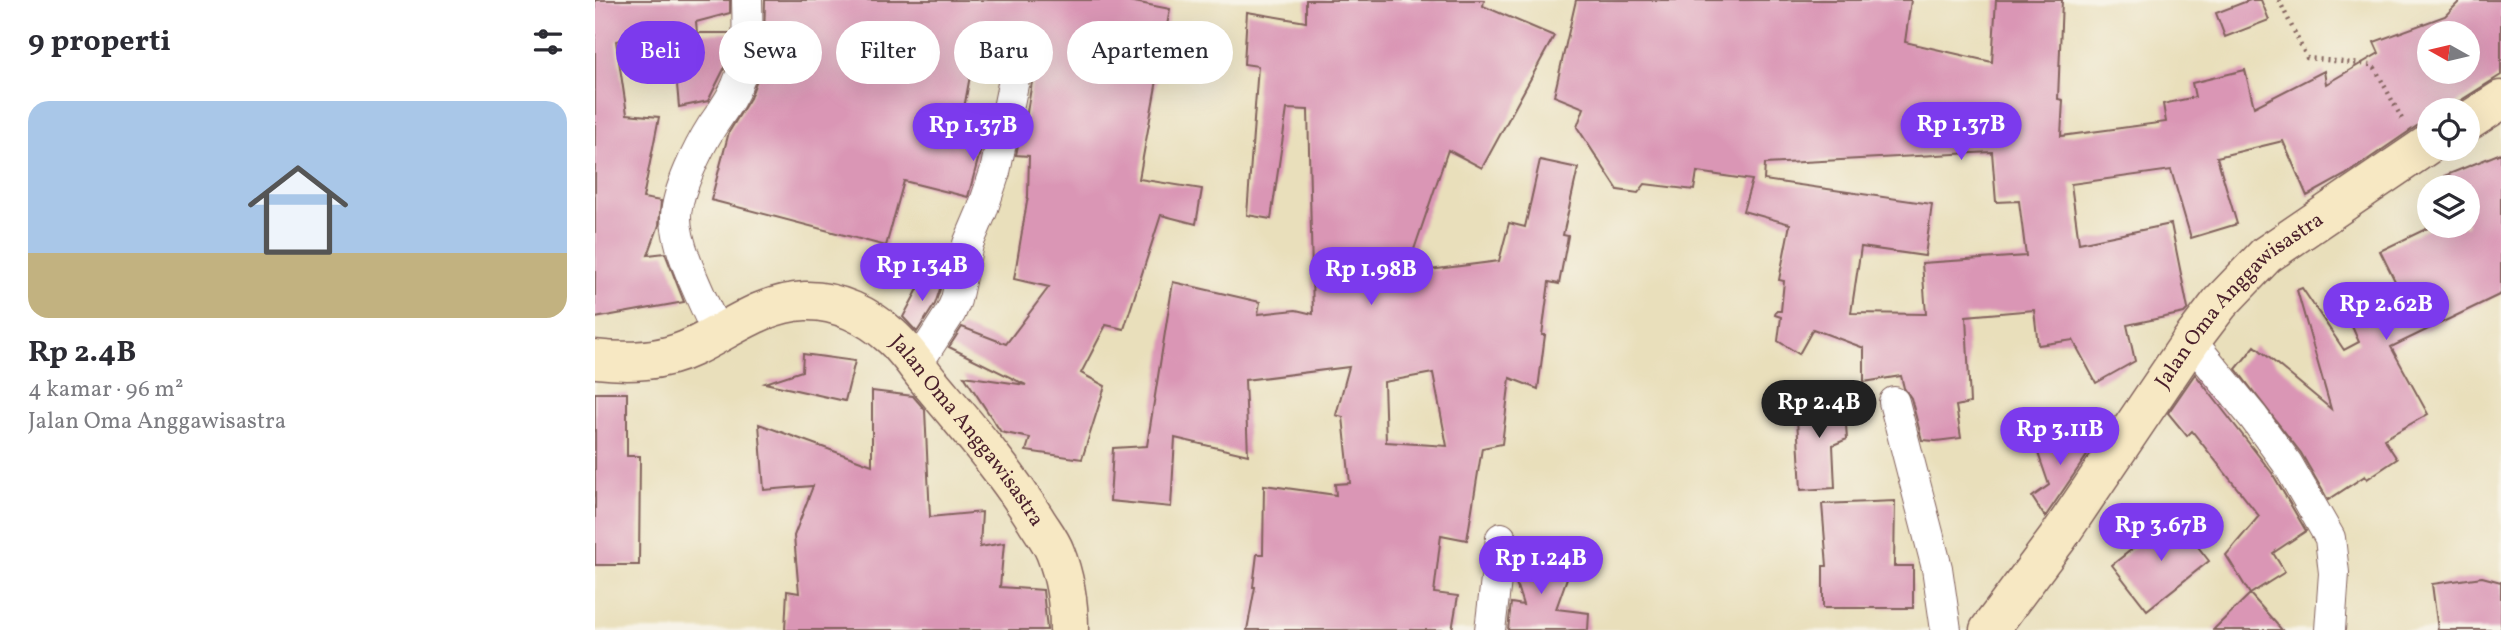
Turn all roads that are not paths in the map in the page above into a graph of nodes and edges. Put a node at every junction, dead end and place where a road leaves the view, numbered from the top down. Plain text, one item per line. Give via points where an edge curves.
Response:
1 (747, 0) edge
2 (1013, 84) edge
3 (2501, 100) edge
4 (2480, 114) edge
5 (2417, 152) edge
6 (716, 333) junction
7 (2191, 341) junction
8 (595, 359) edge
9 (916, 366) junction
10 (1894, 402) dead end
11 (1501, 538) dead end
12 (1069, 630) edge
13 (1490, 630) edge
14 (1947, 630) edge
15 (1989, 630) edge
16 (2330, 630) edge

1 - 6 street via 748,44 738,84 704,141 676,214 685,256
2 - 9 street via 995,172 968,244 956,300
3 - 4 main road
5 - 7 main road, Jalan Oma Anggawisastra via 2266,255
6 - 8 main road, Jalan Oma Anggawisastra via 695,346 652,360
6 - 9 main road, Jalan Oma Anggawisastra via 746,316 792,302 826,303 846,308 892,337
7 - 15 main road, Jalan Oma Anggawisastra via 2057,539
7 - 16 street via 2287,463 2330,538 2334,573
9 - 12 main road, Jalan Oma Anggawisastra via 985,447 1055,551 1069,605
10 - 14 street via 1937,568
11 - 13 street

